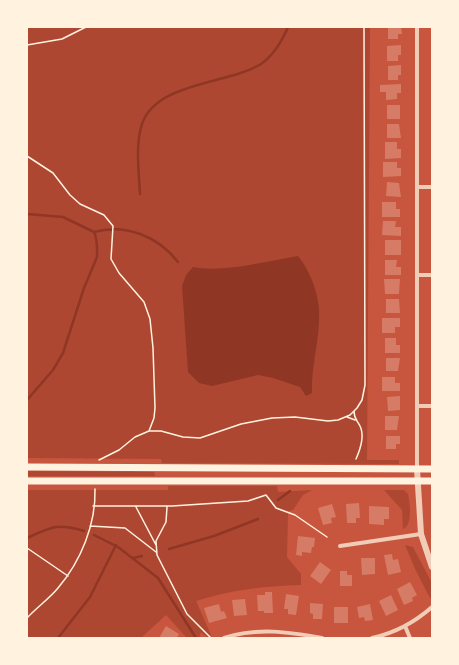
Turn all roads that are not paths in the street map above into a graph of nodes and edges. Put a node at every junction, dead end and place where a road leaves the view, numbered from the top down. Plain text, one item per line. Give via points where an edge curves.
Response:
1 (417, 27) edge
2 (417, 187) junction
3 (432, 187) edge
4 (417, 275) junction
5 (432, 275) edge
6 (417, 406) junction
7 (432, 406) edge
8 (27, 467) edge
9 (417, 469) junction
10 (432, 469) edge
11 (27, 481) edge
12 (418, 482) junction
13 (432, 482) edge
14 (421, 534) junction
15 (340, 546) dead end
16 (432, 567) edge
17 (432, 607) edge
18 (404, 626) junction
19 (224, 638) edge
20 (322, 638) edge
21 (372, 638) edge
22 (410, 638) edge

1 - 2 street
2 - 3 street
2 - 4 street
4 - 5 street
4 - 6 street
6 - 7 street
6 - 9 street
8 - 9 main road
9 - 10 main road
9 - 12 street
11 - 12 main road
12 - 13 main road
12 - 14 street
14 - 15 street
14 - 16 street
17 - 18 street
18 - 21 street
18 - 22 street
19 - 20 street via 266,630

